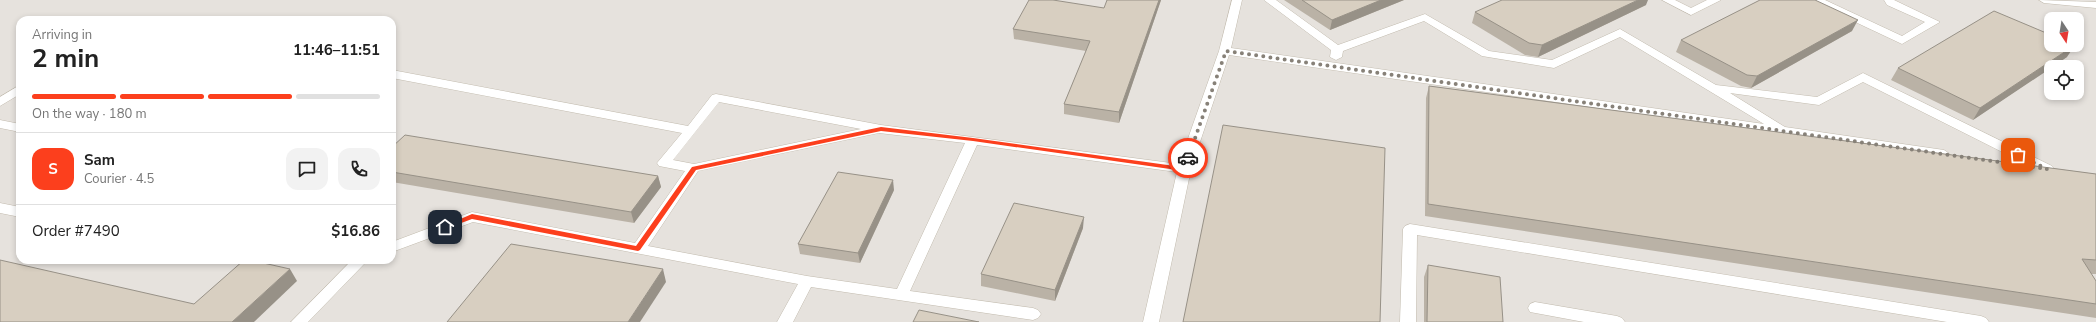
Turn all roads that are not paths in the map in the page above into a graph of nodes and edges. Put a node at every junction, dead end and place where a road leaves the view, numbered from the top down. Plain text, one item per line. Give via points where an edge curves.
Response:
1 (1237, 0) edge
2 (1269, 0) edge
3 (1667, 0) edge
4 (1716, 0) edge
5 (1889, 0) edge
6 (2044, 0) edge
7 (2070, 1) edge
8 (1821, 2) edge
9 (2096, 6) edge
10 (1337, 49) junction
11 (1226, 51) junction
12 (1335, 66) junction
13 (396, 75) edge
14 (1714, 88) junction
15 (16, 92) edge
16 (0, 102) edge
17 (11, 126) edge
18 (881, 129) junction
19 (691, 131) junction
20 (1784, 131) junction
21 (0, 135) edge
22 (973, 140) junction
23 (1954, 156) edge
24 (2008, 164) edge
25 (694, 168) junction
26 (1184, 169) junction
27 (2047, 169) junction
28 (2061, 171) edge
29 (0, 208) edge
30 (16, 211) edge
31 (396, 246) edge
32 (638, 249) junction
33 (357, 264) edge
34 (807, 281) junction
35 (902, 295) junction
36 (1535, 308) dead end
37 (1033, 314) dead end
38 (299, 322) edge
39 (785, 322) edge
40 (1151, 322) edge
41 (1408, 322) edge
42 (1617, 322) edge
43 (1981, 322) edge

1 - 11 lane
2 - 10 lane
3 - 4 lane via 1691,12
5 - 8 lane via 1934,22 1902,41
6 - 7 lane
7 - 9 lane
10 - 12 lane
10 - 14 lane via 1425,17 1486,54 1554,64 1620,32
11 - 12 lane
11 - 26 lane
12 - 20 lane
13 - 19 lane
14 - 20 lane
14 - 27 lane via 1819,101 1863,77
15 - 16 lane
17 - 21 lane
18 - 19 lane via 716,98
18 - 22 lane
18 - 25 lane
19 - 25 lane via 664,163
20 - 23 lane
22 - 26 lane
22 - 35 lane
24 - 27 lane
25 - 32 lane
26 - 40 lane
27 - 28 lane
29 - 30 lane
31 - 32 lane via 472,217
32 - 34 lane
33 - 38 lane
34 - 35 lane
34 - 39 lane
35 - 37 lane
36 - 42 lane
41 - 43 lane via 1410,229

